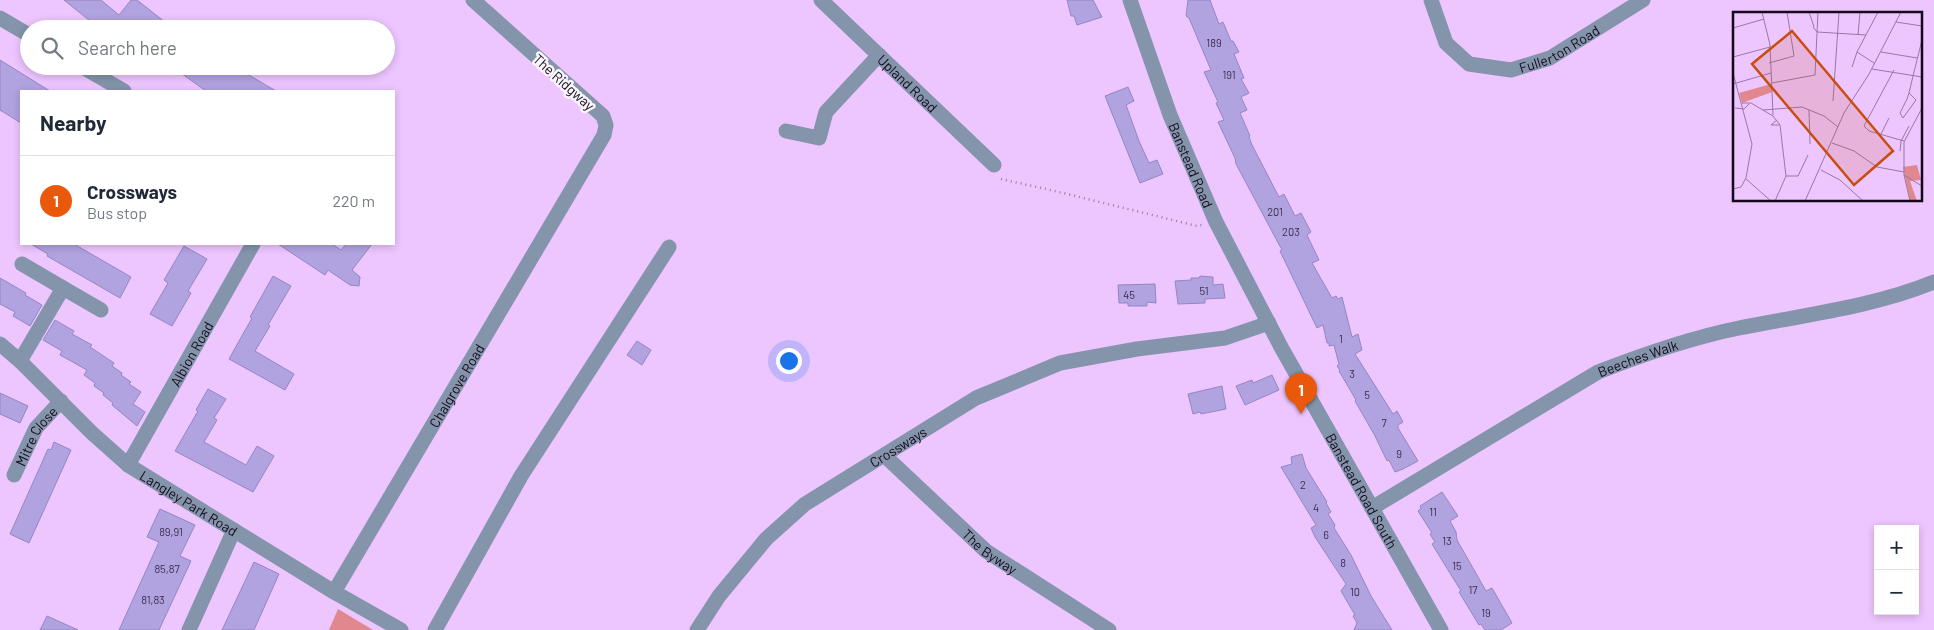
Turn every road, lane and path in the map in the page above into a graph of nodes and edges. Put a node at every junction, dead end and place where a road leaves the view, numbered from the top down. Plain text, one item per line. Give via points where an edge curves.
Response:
1 (473, 0) edge
2 (821, 0) edge
3 (1130, 0) edge
4 (1430, 0) edge
5 (1643, 0) edge
6 (0, 18) edge
7 (20, 30) edge
8 (879, 55) junction
9 (96, 75) edge
10 (122, 90) edge
11 (786, 131) dead end
12 (994, 165) joint
13 (579, 180) joint
14 (1216, 222) junction
15 (252, 245) edge
16 (669, 247) dead end
17 (22, 264) dead end
18 (1934, 282) edge
19 (63, 288) junction
20 (101, 310) dead end
21 (1269, 323) junction
22 (0, 344) edge
23 (20, 361) junction
24 (61, 401) junction
25 (885, 456) junction
26 (128, 465) junction
27 (14, 475) dead end
28 (1372, 508) junction
29 (234, 530) junction
30 (334, 592) junction
31 (189, 630) edge
32 (401, 630) edge
33 (435, 630) edge
34 (698, 630) edge
35 (1108, 630) edge
36 (1441, 630) edge

1 - 13 street, The Ridgway via 603,116 606,125 604,135
2 - 8 street, Upland Road
3 - 14 street, Banstead Road via 1170,115
4 - 5 street, Fullerton Road via 1446,43 1469,64 1511,70 1550,58
6 - 7 street
8 - 11 street via 826,112 819,138
8 - 12 street, Upland Road
9 - 10 street
12 - 14 path via 998,178 1197,226
13 - 30 street, Chalgrove Road
14 - 21 street, Banstead Road
15 - 26 street, Albion Road
16 - 33 street via 521,476
17 - 19 street
18 - 28 street, Beeches Walk via 1879,299 1697,338 1598,372
19 - 20 street
19 - 23 street
21 - 25 street, Crossways via 1225,338 1060,363 976,398
21 - 28 street, Banstead Road South
22 - 23 street, Langley Park Road
23 - 24 street, Langley Park Road
24 - 26 street, Langley Park Road
24 - 27 street, Mitre Close via 36,428
25 - 34 street, Crossways via 805,504 766,539 719,596
25 - 35 street, The Byway via 986,551
26 - 29 street, Langley Park Road
28 - 36 street, Banstead Road South
29 - 30 street, Langley Park Road
29 - 31 street
30 - 32 street, Langley Park Road

